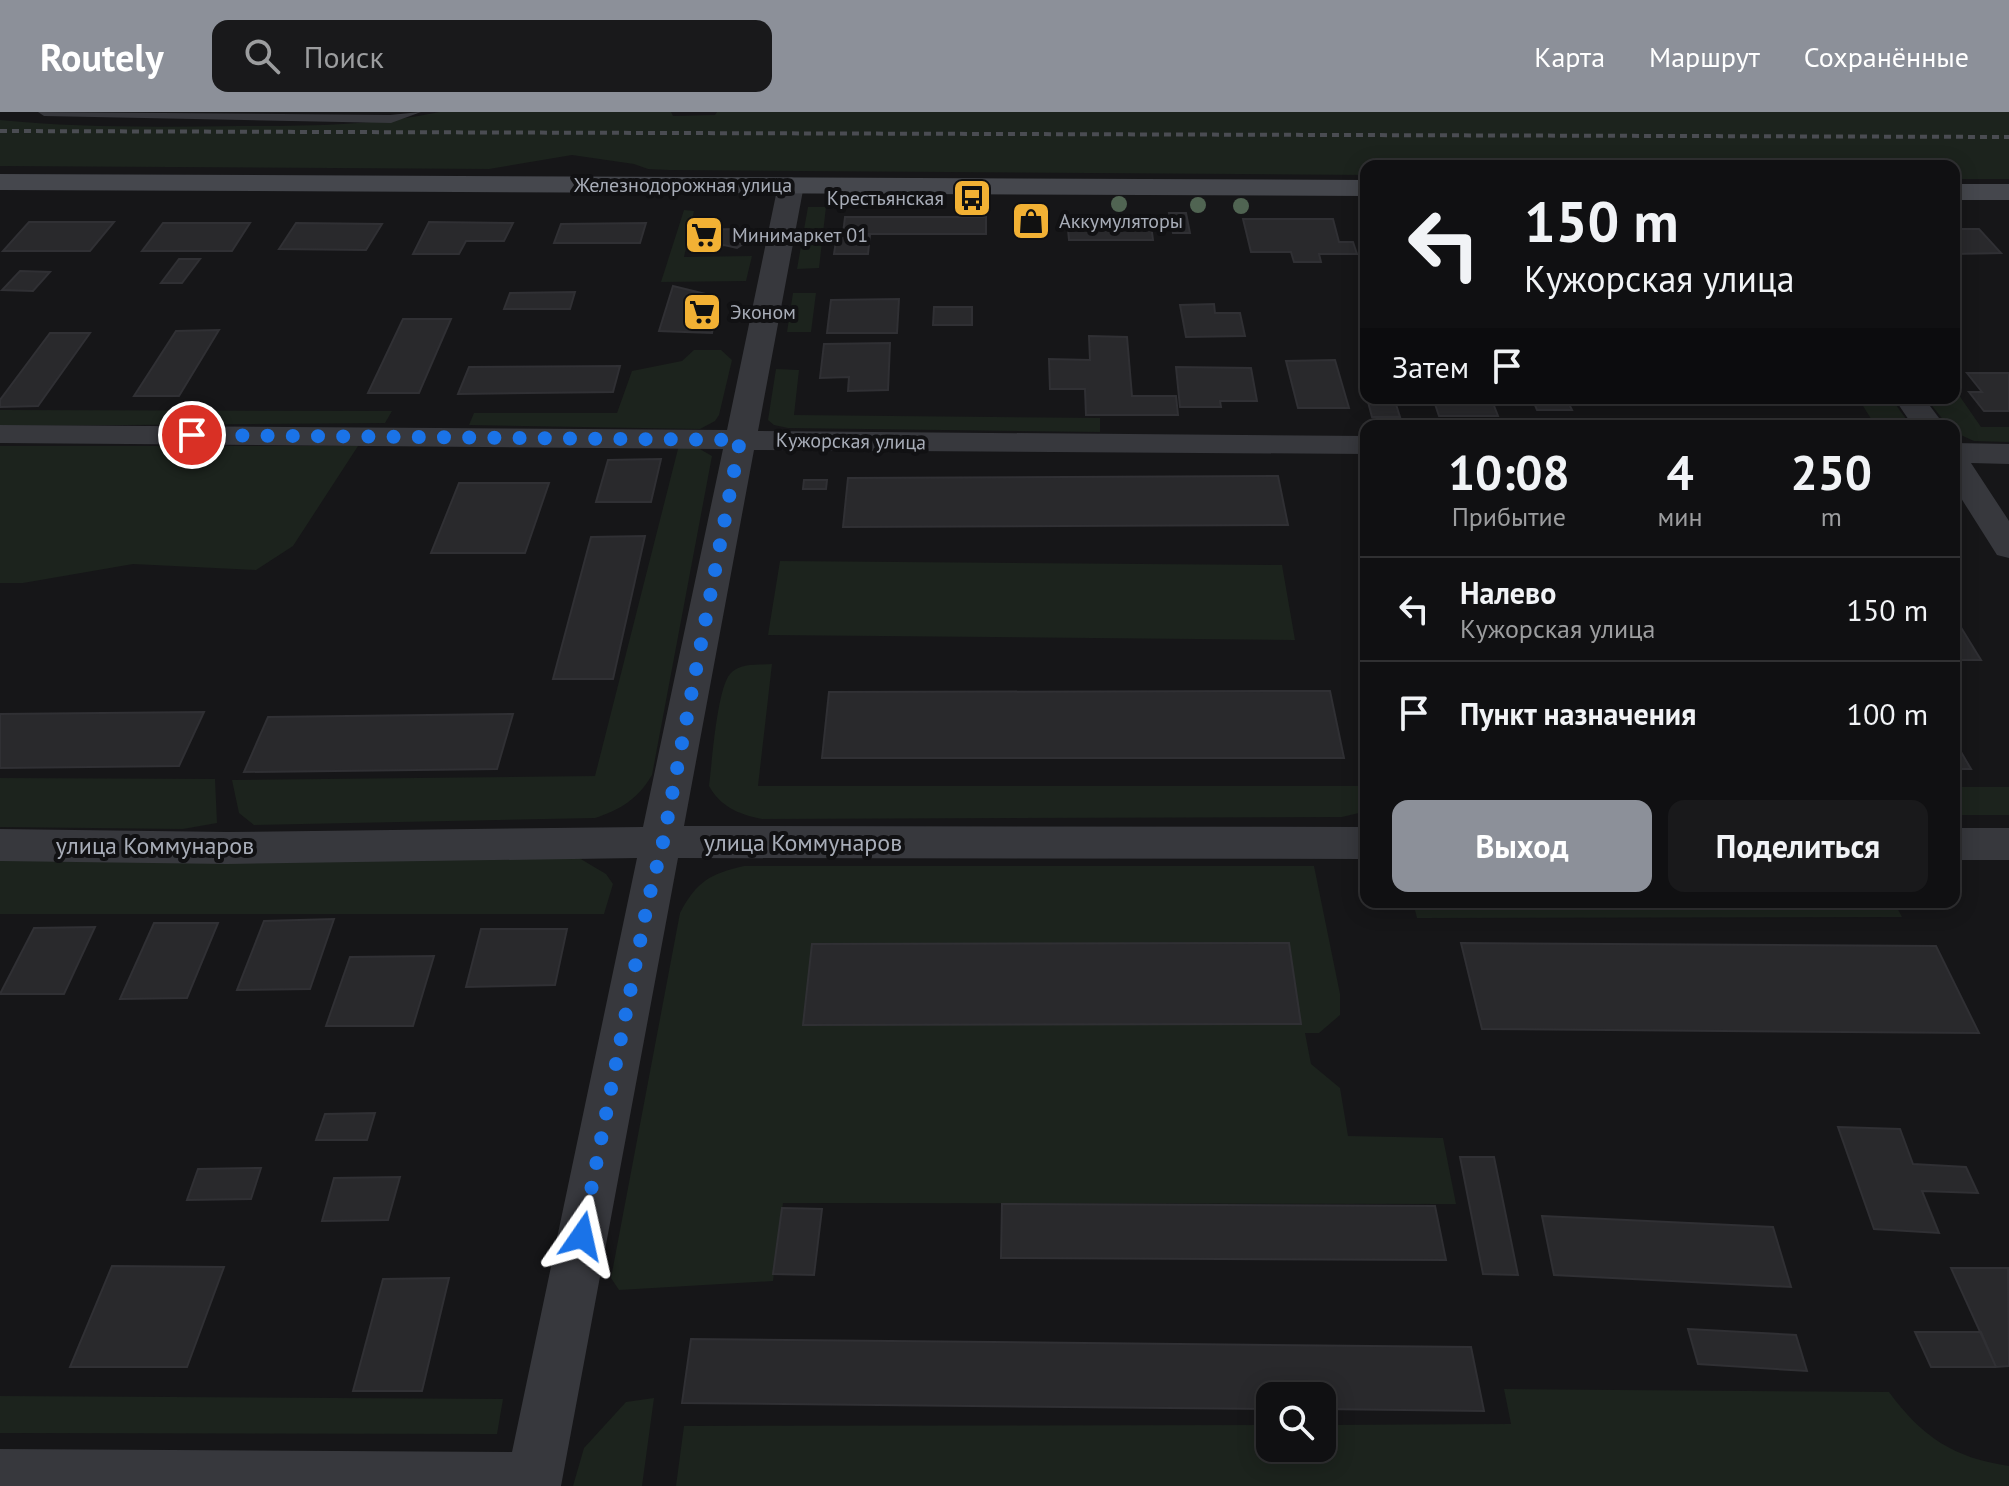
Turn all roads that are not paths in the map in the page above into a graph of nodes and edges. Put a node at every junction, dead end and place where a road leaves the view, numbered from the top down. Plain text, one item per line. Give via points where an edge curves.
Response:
1 (44, 112) edge
2 (415, 112) edge
3 (0, 182) edge
4 (791, 185) junction
5 (1360, 188) edge
6 (1960, 192) edge
7 (2009, 192) edge
8 (0, 434) edge
9 (740, 440) junction
10 (1360, 445) edge
11 (1960, 453) edge
12 (2009, 454) edge
13 (1960, 471) edge
14 (2009, 547) edge
15 (663, 842) junction
16 (1360, 843) edge
17 (1960, 844) edge
18 (2009, 844) edge
19 (0, 845) edge
20 (0, 1477) edge
21 (534, 1483) edge

1 - 2 lane via 391,119
3 - 4 main road, Железнодорожная улица
4 - 5 main road, Железнодорожная улица
4 - 9 street
6 - 7 main road
8 - 9 street, Кужорская улица
9 - 10 street, Кужорская улица
9 - 15 street
11 - 12 street
13 - 14 street
15 - 16 street, улица Коммунаров
15 - 19 street, улица Коммунаров via 227,848
15 - 21 street
17 - 18 street
20 - 21 street

